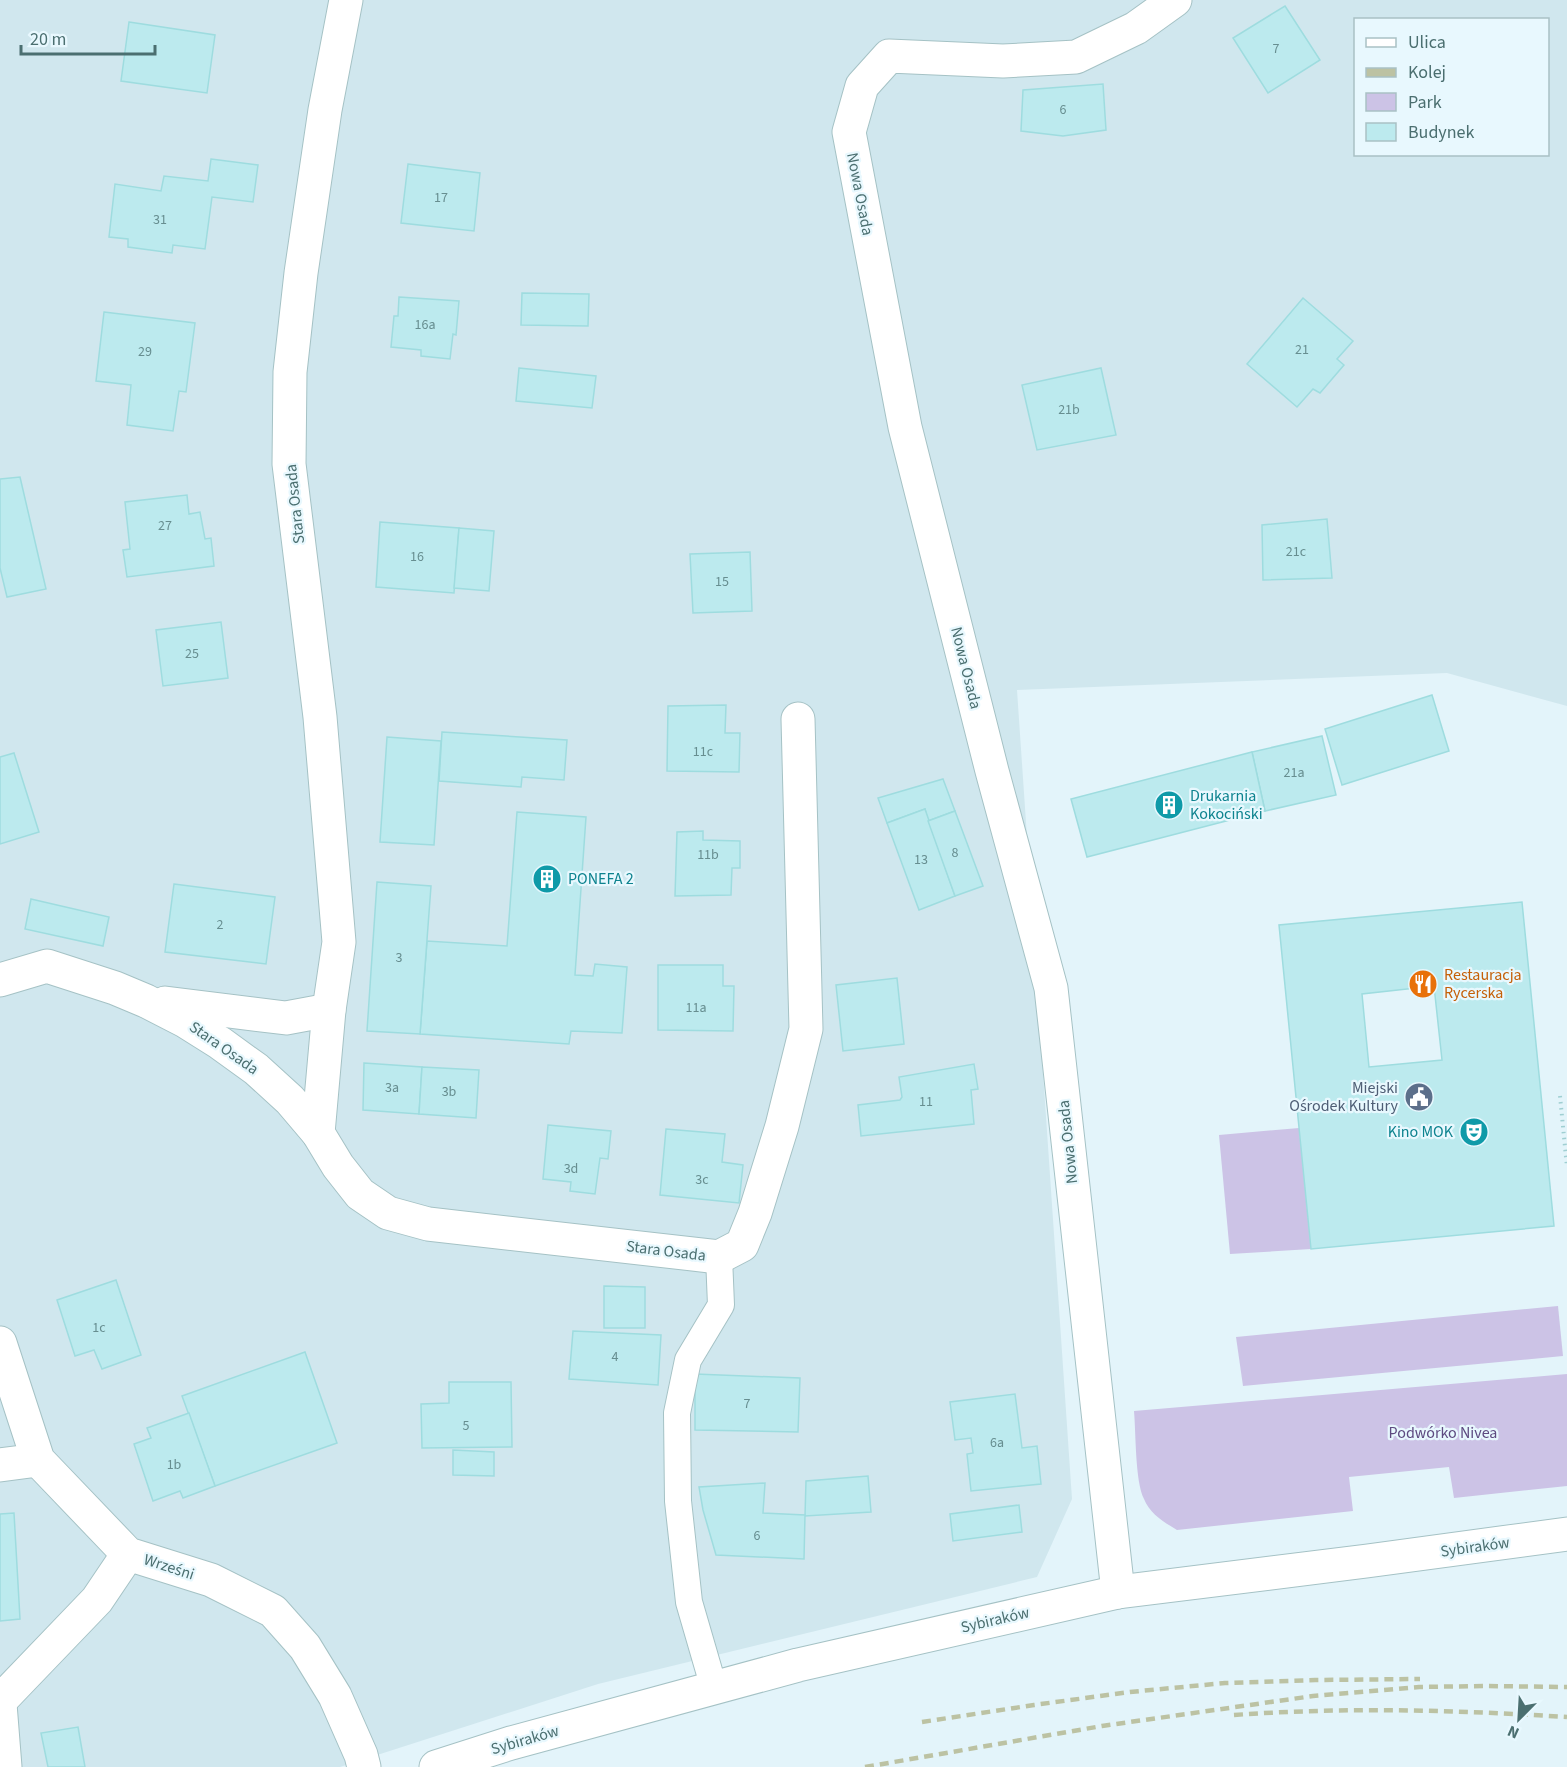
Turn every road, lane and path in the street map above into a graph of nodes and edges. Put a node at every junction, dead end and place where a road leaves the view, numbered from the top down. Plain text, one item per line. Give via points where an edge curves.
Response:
1 (346, 0) edge
2 (1175, 0) edge
3 (798, 719) dead end
4 (0, 980) edge
5 (146, 1001) junction
6 (329, 1010) junction
7 (1560, 1096) dead end
8 (318, 1133) junction
9 (1567, 1167) edge
10 (719, 1257) junction
11 (0, 1343) edge
12 (38, 1460) junction
13 (0, 1465) edge
14 (1567, 1534) edge
15 (128, 1554) junction
16 (1118, 1592) junction
17 (714, 1688) junction
18 (0, 1702) edge
19 (5, 1767) edge
20 (364, 1767) edge
21 (436, 1767) edge

1 - 6 street, Stara Osada via 320,145 290,372 289,464 320,717 339,942
2 - 16 street, Nowa Osada via 1136,28 1076,57 1003,61 889,56 862,87 849,132 905,428 1051,988
3 - 10 street via 806,1029 755,1213 742,1245
4 - 5 street, Stara Osada via 46,966
5 - 6 street, Stara Osada via 286,1017
5 - 8 street, Stara Osada via 185,1021 255,1069 290,1100
6 - 8 street, Stara Osada
7 - 9 path
8 - 10 street, Stara Osada via 360,1194 388,1213 429,1224
10 - 17 lane, Stara Osada via 720,1305 688,1360 677,1413 678,1501 689,1602
11 - 12 street, Wrześni
12 - 13 street
12 - 15 street, Wrześni
14 - 16 street, Sybiraków
15 - 18 street via 97,1600
15 - 20 street, Wrześni via 211,1580 273,1611 305,1647 334,1696
16 - 17 street, Sybiraków
17 - 21 street, Sybiraków
18 - 19 street

